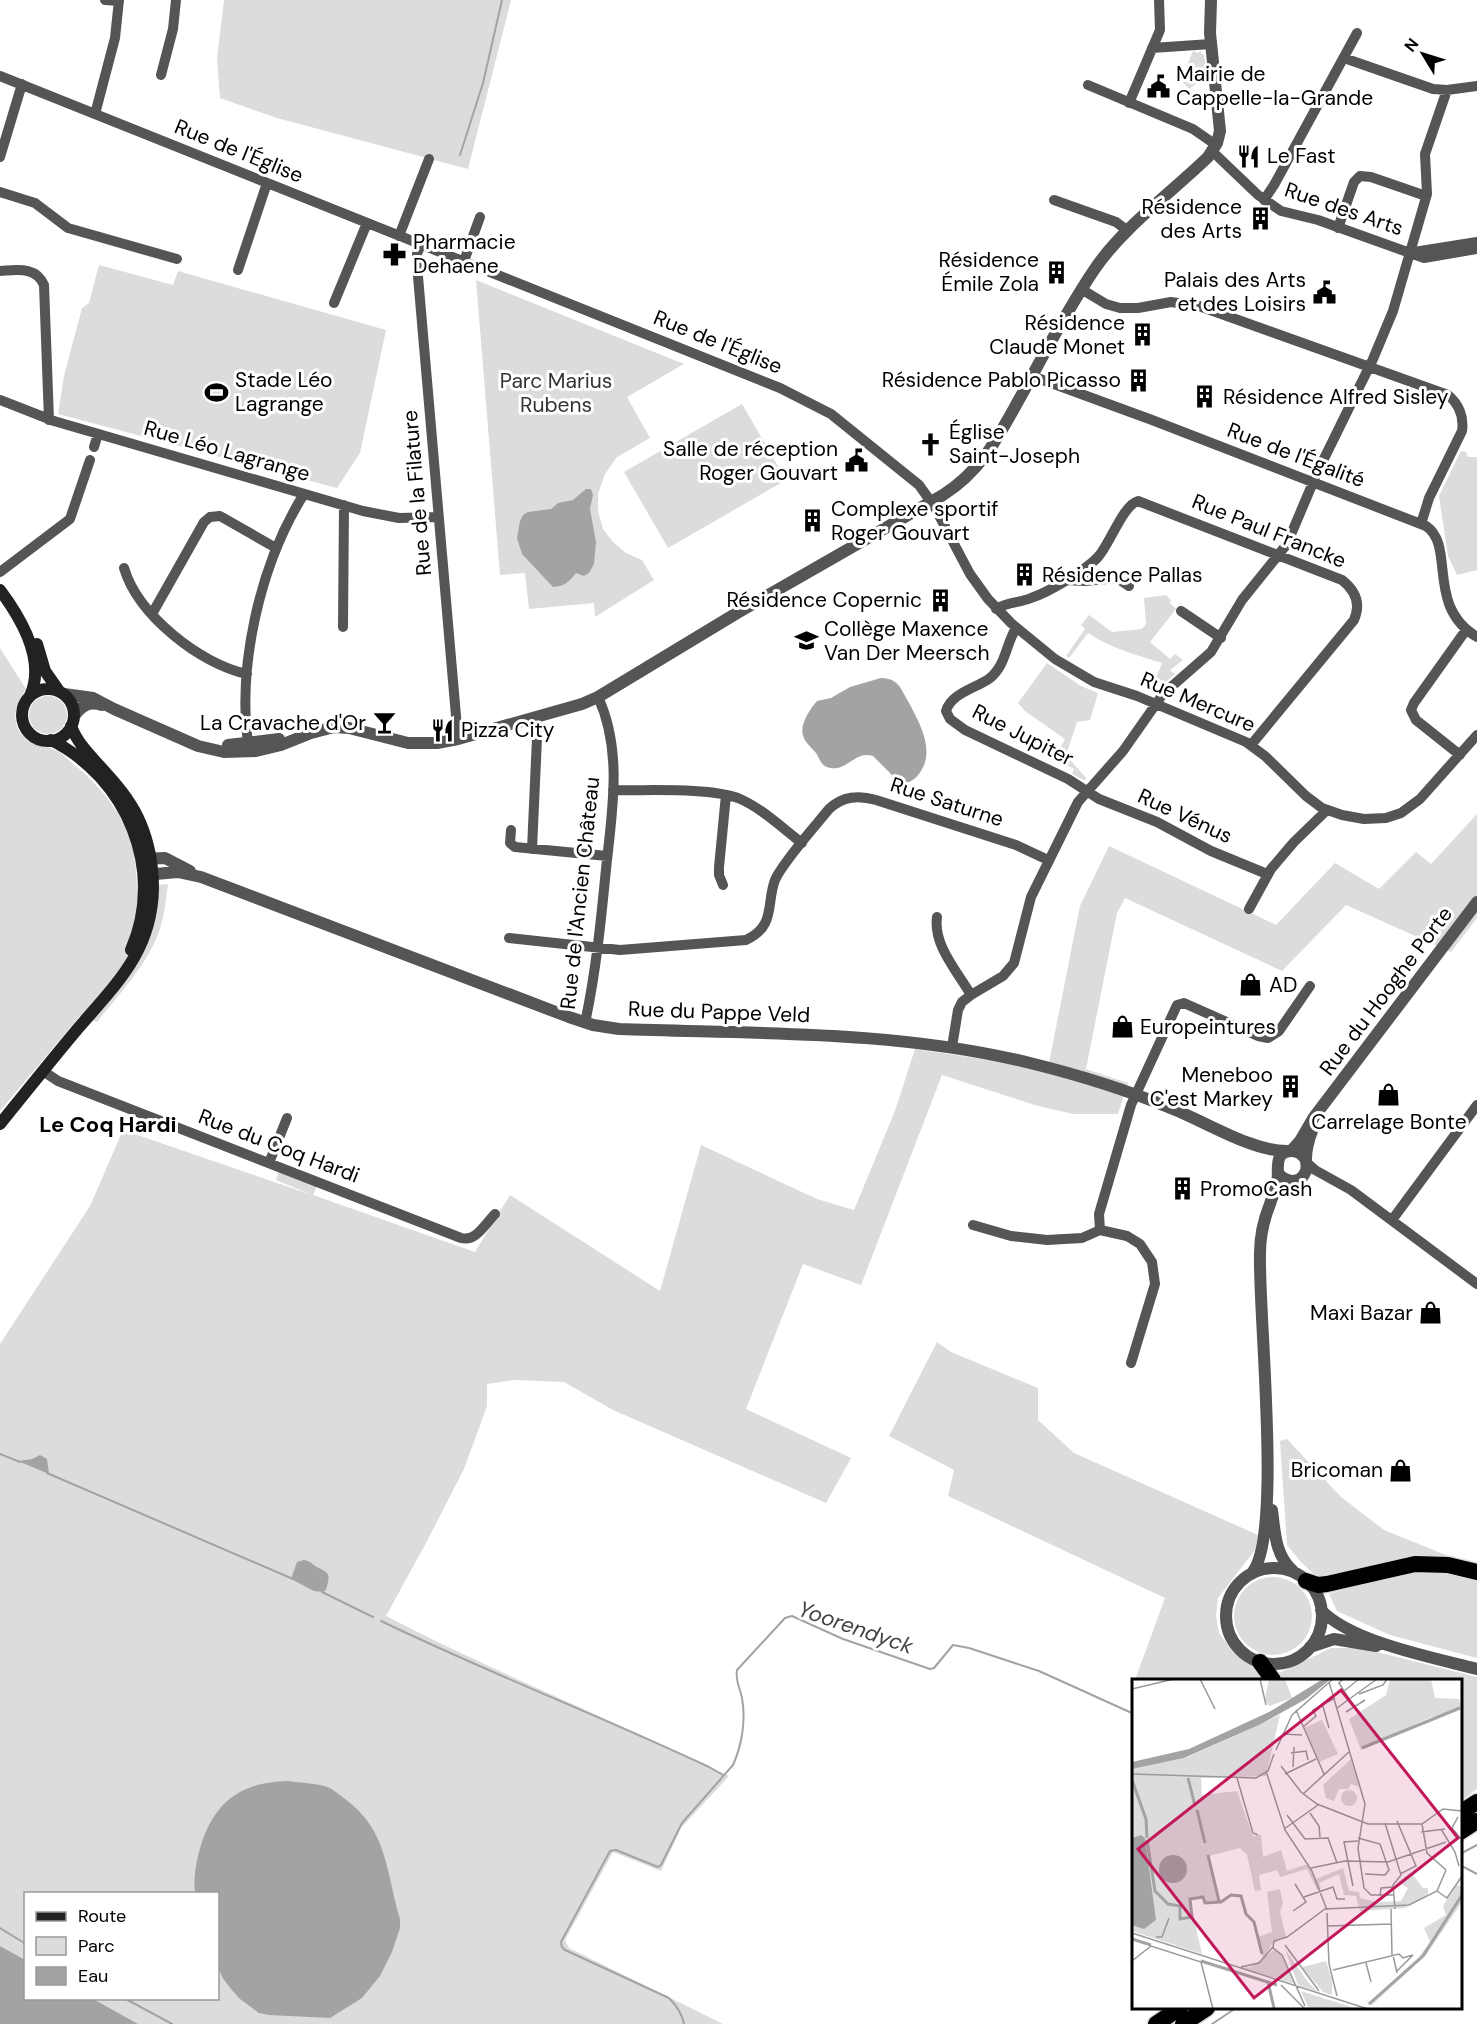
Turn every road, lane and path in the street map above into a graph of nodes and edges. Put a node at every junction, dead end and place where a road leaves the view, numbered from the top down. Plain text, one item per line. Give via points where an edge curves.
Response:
1 (105, 0) edge
2 (176, 0) edge
3 (1159, 0) edge
4 (1211, 0) edge
5 (119, 1) edge
6 (1357, 33) dead end
7 (1211, 44) junction
8 (1152, 48) junction
9 (1344, 58) junction
10 (161, 75) dead end
11 (0, 76) edge
12 (22, 84) junction
13 (1088, 86) dead end
14 (1477, 86) edge
15 (1447, 90) junction
16 (1129, 103) junction
17 (95, 114) junction
18 (1215, 148) junction
19 (0, 157) edge
20 (429, 159) dead end
21 (267, 183) junction
22 (0, 192) edge
23 (1426, 196) junction
24 (1054, 200) dead end
25 (1264, 200) junction
26 (480, 217) dead end
27 (367, 223) junction
28 (1338, 228) junction
29 (1128, 231) junction
30 (399, 236) junction
31 (1477, 242) edge
32 (420, 244) junction
33 (1477, 249) edge
34 (1410, 252) junction
35 (177, 259) dead end
36 (464, 261) junction
37 (238, 270) dead end
38 (0, 271) edge
39 (1082, 289) junction
40 (334, 303) dead end
41 (1370, 366) junction
42 (1032, 376) junction
43 (0, 400) edge
44 (49, 420) junction
45 (98, 434) junction
46 (94, 447) dead end
47 (90, 460) dead end
48 (1312, 483) junction
49 (304, 494) junction
50 (932, 502) junction
51 (344, 506) junction
52 (438, 517) junction
53 (1421, 524) junction
54 (276, 548) junction
55 (1279, 555) junction
56 (124, 568) dead end
57 (0, 573) edge
58 (1065, 579) junction
59 (1129, 586) dead end
60 (0, 590) edge
61 (8, 601) junction
62 (996, 609) junction
63 (1181, 611) dead end
64 (152, 614) junction
65 (343, 627) dead end
66 (1016, 628) junction
67 (1466, 630) junction
68 (1477, 637) edge
69 (1221, 638) junction
70 (247, 674) junction
71 (62, 693) junction
72 (30, 696) junction
73 (598, 697) junction
74 (1155, 703) junction
75 (114, 709) junction
76 (536, 717) junction
77 (73, 721) junction
78 (1477, 735) edge
79 (458, 739) junction
80 (51, 740) junction
81 (1251, 745) junction
82 (249, 747) junction
83 (1460, 755) junction
84 (613, 790) junction
85 (1086, 791) junction
86 (726, 795) junction
87 (1328, 810) junction
88 (511, 830) dead end
89 (802, 843) junction
90 (532, 849) junction
91 (608, 856) junction
92 (146, 858) junction
93 (1048, 860) junction
94 (148, 874) junction
95 (1267, 874) junction
96 (201, 877) junction
97 (723, 885) dead end
98 (1477, 902) edge
99 (1249, 909) dead end
100 (937, 917) dead end
101 (509, 938) dead end
102 (598, 948) junction
103 (1310, 986) dead end
104 (971, 995) junction
105 (585, 1023) junction
106 (952, 1047) junction
107 (43, 1071) junction
108 (1136, 1095) junction
109 (1326, 1104) junction
110 (1477, 1105) edge
111 (287, 1118) dead end
112 (0, 1124) edge
113 (1246, 1142) junction
114 (1289, 1151) junction
115 (1306, 1161) junction
116 (269, 1163) junction
117 (1277, 1169) junction
118 (1296, 1180) junction
119 (1338, 1183) junction
120 (495, 1214) dead end
121 (1265, 1219) junction
122 (1392, 1220) junction
123 (973, 1225) dead end
124 (1100, 1230) junction
125 (1477, 1284) edge
126 (1131, 1363) dead end
127 (1267, 1458) junction
128 (1477, 1572) edge
129 (1252, 1574) junction
130 (1300, 1577) junction
131 (1321, 1610) junction
132 (1310, 1647) junction
133 (1419, 1654) junction
134 (1260, 1662) junction
135 (1477, 1669) edge
136 (1272, 1679) edge
137 (1477, 1802) edge
138 (1462, 1813) edge
139 (1477, 1821) edge
140 (1477, 1828) edge
141 (1462, 1831) edge
142 (1462, 1837) edge
143 (1163, 2009) edge
144 (1177, 2009) edge
145 (1204, 2009) edge
146 (1143, 2024) edge
147 (1156, 2024) edge
148 (1183, 2024) edge

1 - 5 street
2 - 10 street
3 - 8 street via 1161,27
4 - 7 street
5 - 17 street via 115,38
6 - 9 street
7 - 8 street
7 - 18 street via 1220,128
8 - 16 street
9 - 15 street via 1429,88
9 - 25 street
11 - 12 street, Rue de l'Église
12 - 17 street, Rue de l'Église
12 - 19 street
13 - 16 street, Rue des Arts
14 - 15 street
15 - 23 street via 1425,154
16 - 18 street, Rue des Arts via 1197,131
17 - 21 street, Rue de l'Église
18 - 25 street, Rue des Arts
18 - 29 street
20 - 30 street
21 - 27 street, Rue de l'Église
21 - 37 street
22 - 35 street via 35,203 68,228
23 - 28 street via 1360,176 1354,182
23 - 34 street
24 - 29 street via 1116,222
25 - 28 street, Rue des Arts via 1281,211
26 - 36 street
27 - 30 street, Rue de l'Église
27 - 40 street
28 - 34 street, Rue des Arts
29 - 39 street
30 - 32 street, Rue de l'Église
31 - 34 street
32 - 36 street, Rue de l'Église
32 - 52 street, Rue de la Filature via 417,265
33 - 34 street, Rue des Arts via 1426,258
34 - 41 street via 1393,311
36 - 50 street, Rue de l'Église via 803,398 831,414 883,455 919,485
38 - 44 street via 31,271 44,285
39 - 41 street via 1120,308 1171,302 1193,305
39 - 42 street
41 - 48 street
41 - 53 street via 1444,393 1454,400 1460,413 1461,436 1429,498
42 - 48 street, Rue de l'Égalité
42 - 50 street via 978,466
43 - 44 street, Rue Léo Lagrange
44 - 45 street, Rue Léo Lagrange
45 - 46 street
45 - 49 street, Rue Léo Lagrange
47 - 57 street via 68,522
48 - 53 street, Rue de l'Égalité
48 - 55 street
49 - 51 street, Rue Léo Lagrange
49 - 54 street
50 - 62 street, Rue Mercure via 970,574
50 - 73 street
51 - 52 street, Rue Léo Lagrange via 391,517
51 - 65 street
52 - 79 street, Rue de la Filature
53 - 67 street via 1436,537 1449,606
54 - 64 street via 220,516 208,518
54 - 70 street via 258,607
55 - 58 street, Rue Paul Francke via 1138,501 1129,506 1100,555
55 - 69 street via 1239,605
55 - 81 street, Rue Paul Francke via 1342,580 1352,590 1358,608 1348,629
56 - 64 street
58 - 59 street via 1117,578
58 - 62 street via 1032,598
60 - 61 main road
61 - 71 main road via 30,630 46,674
61 - 72 main road via 30,648 35,675
62 - 66 street, Rue Mercure
63 - 69 street
64 - 70 street via 202,655
66 - 74 street, Rue Mercure via 1088,680
66 - 85 street, Rue Jupiter via 996,672 953,700 946,711 965,730
67 - 68 street
67 - 83 street via 1411,710 1416,720
69 - 74 street via 1202,661
70 - 82 street
71 - 72 main road via 43,689
71 - 75 street via 90,697
71 - 77 main road via 71,703
72 - 80 main road via 22,713 26,727 36,737
73 - 76 street
73 - 84 street, Rue de l'Ancien Château via 611,740
74 - 81 street, Rue Mercure
74 - 85 street via 1126,747
75 - 77 street via 90,704 82,707
75 - 82 street via 212,750
76 - 79 street
76 - 90 street
77 - 80 main road via 63,736
77 - 92 main road via 81,745 128,799 142,828
78 - 83 street, Rue Mercure
79 - 82 street via 414,743 339,727 324,728 275,747
80 - 92 main road via 80,759 110,789
81 - 87 street, Rue Mercure via 1306,796
83 - 87 street, Rue Mercure via 1401,813 1364,819
84 - 86 street
84 - 91 street, Rue de l'Ancien Château
85 - 93 street
85 - 95 street, Rue Vénus
86 - 89 street via 757,808
86 - 97 street via 719,867
87 - 95 street
88 - 90 street via 512,846
89 - 93 street, Rue Saturne via 833,806 851,797 870,798 1016,845
89 - 102 street via 777,875 768,918 750,938 625,950
90 - 91 street
91 - 102 street, Rue de l'Ancien Château
92 - 94 main road
92 - 96 street, Rue du Pappe Veld via 168,859
93 - 104 street via 1031,897 1012,965 1000,978
94 - 96 street, Rue du Pappe Veld via 181,872
94 - 107 main road via 142,932 122,967
95 - 99 street
96 - 105 street, Rue du Pappe Veld
98 - 109 street, Rue du Hooghe Porte
100 - 104 street via 938,939
101 - 102 street
102 - 105 street, Rue de l'Ancien Château
103 - 108 street via 1280,1031 1268,1038 1179,1004
104 - 106 street via 959,1006
105 - 106 street, Rue du Pappe Veld via 618,1029 864,1037
106 - 108 street, Rue du Pappe Veld via 1041,1065
107 - 112 main road
107 - 116 street, Rue du Coq Hardi via 58,1081
108 - 113 street, Rue du Pappe Veld
108 - 124 street via 1099,1214
109 - 114 street, Rue du Hooghe Porte
109 - 115 street, Rue du Hooghe Porte via 1309,1138
110 - 122 street
111 - 116 street
113 - 114 street, Rue du Pappe Veld
113 - 117 street, Rue du Pappe Veld via 1268,1156
114 - 115 street via 1301,1154
114 - 117 street via 1280,1156
115 - 118 street via 1305,1172
115 - 119 street
116 - 120 street, Rue du Coq Hardi via 464,1239 473,1238
117 - 118 street via 1283,1178
117 - 121 street via 1276,1188
118 - 119 street via 1321,1178
118 - 121 street via 1280,1194
119 - 122 street
121 - 127 street via 1260,1261
122 - 125 street
123 - 124 street via 1017,1237 1054,1240 1087,1237
124 - 126 street via 1136,1241 1154,1267 1154,1291
127 - 129 street via 1265,1533 1259,1562
127 - 130 street via 1277,1547 1283,1560
128 - 130 highway via 1448,1565 1415,1564 1327,1584 1314,1584
129 - 130 street via 1273,1568
129 - 134 street via 1231,1594 1226,1623 1239,1649
130 - 131 street via 1315,1592
131 - 132 street via 1320,1628
131 - 133 street via 1358,1633
132 - 133 street via 1339,1640
132 - 134 street via 1289,1661
133 - 135 street
134 - 136 highway
137 - 138 highway
139 - 141 highway
140 - 142 highway
143 - 146 highway
144 - 147 highway
145 - 148 highway

